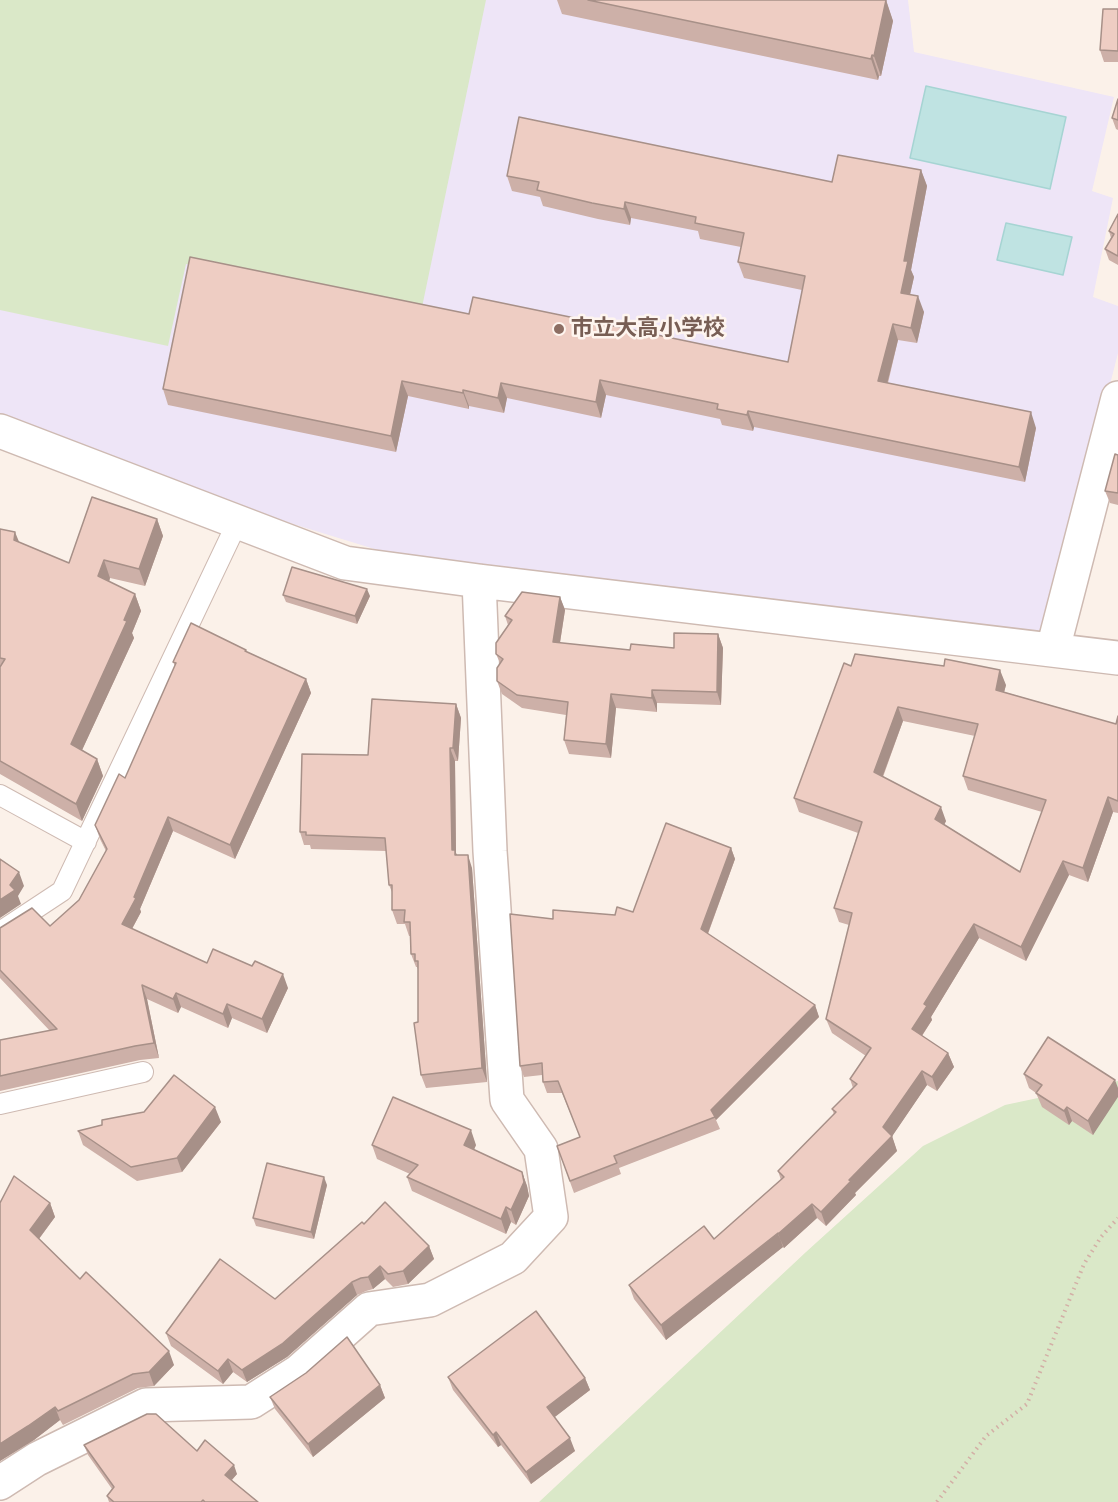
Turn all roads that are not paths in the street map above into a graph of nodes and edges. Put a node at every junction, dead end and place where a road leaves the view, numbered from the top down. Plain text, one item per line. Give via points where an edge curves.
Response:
1 (1118, 398) edge
2 (0, 431) edge
3 (238, 521) junction
4 (479, 581) junction
5 (1053, 650) junction
6 (1118, 658) edge
7 (0, 795) edge
8 (86, 842) junction
9 (0, 932) edge
10 (144, 1072) dead end
11 (0, 1104) edge
12 (0, 1483) edge

1 - 5 street
2 - 3 street
3 - 4 street via 345,563
3 - 8 lane
4 - 5 street
4 - 12 street via 490,851 507,1100 541,1149 551,1217 513,1258 430,1300 369,1309 298,1372 251,1402 146,1405 37,1459
5 - 6 street
7 - 8 lane
8 - 9 lane via 62,891
10 - 11 lane

